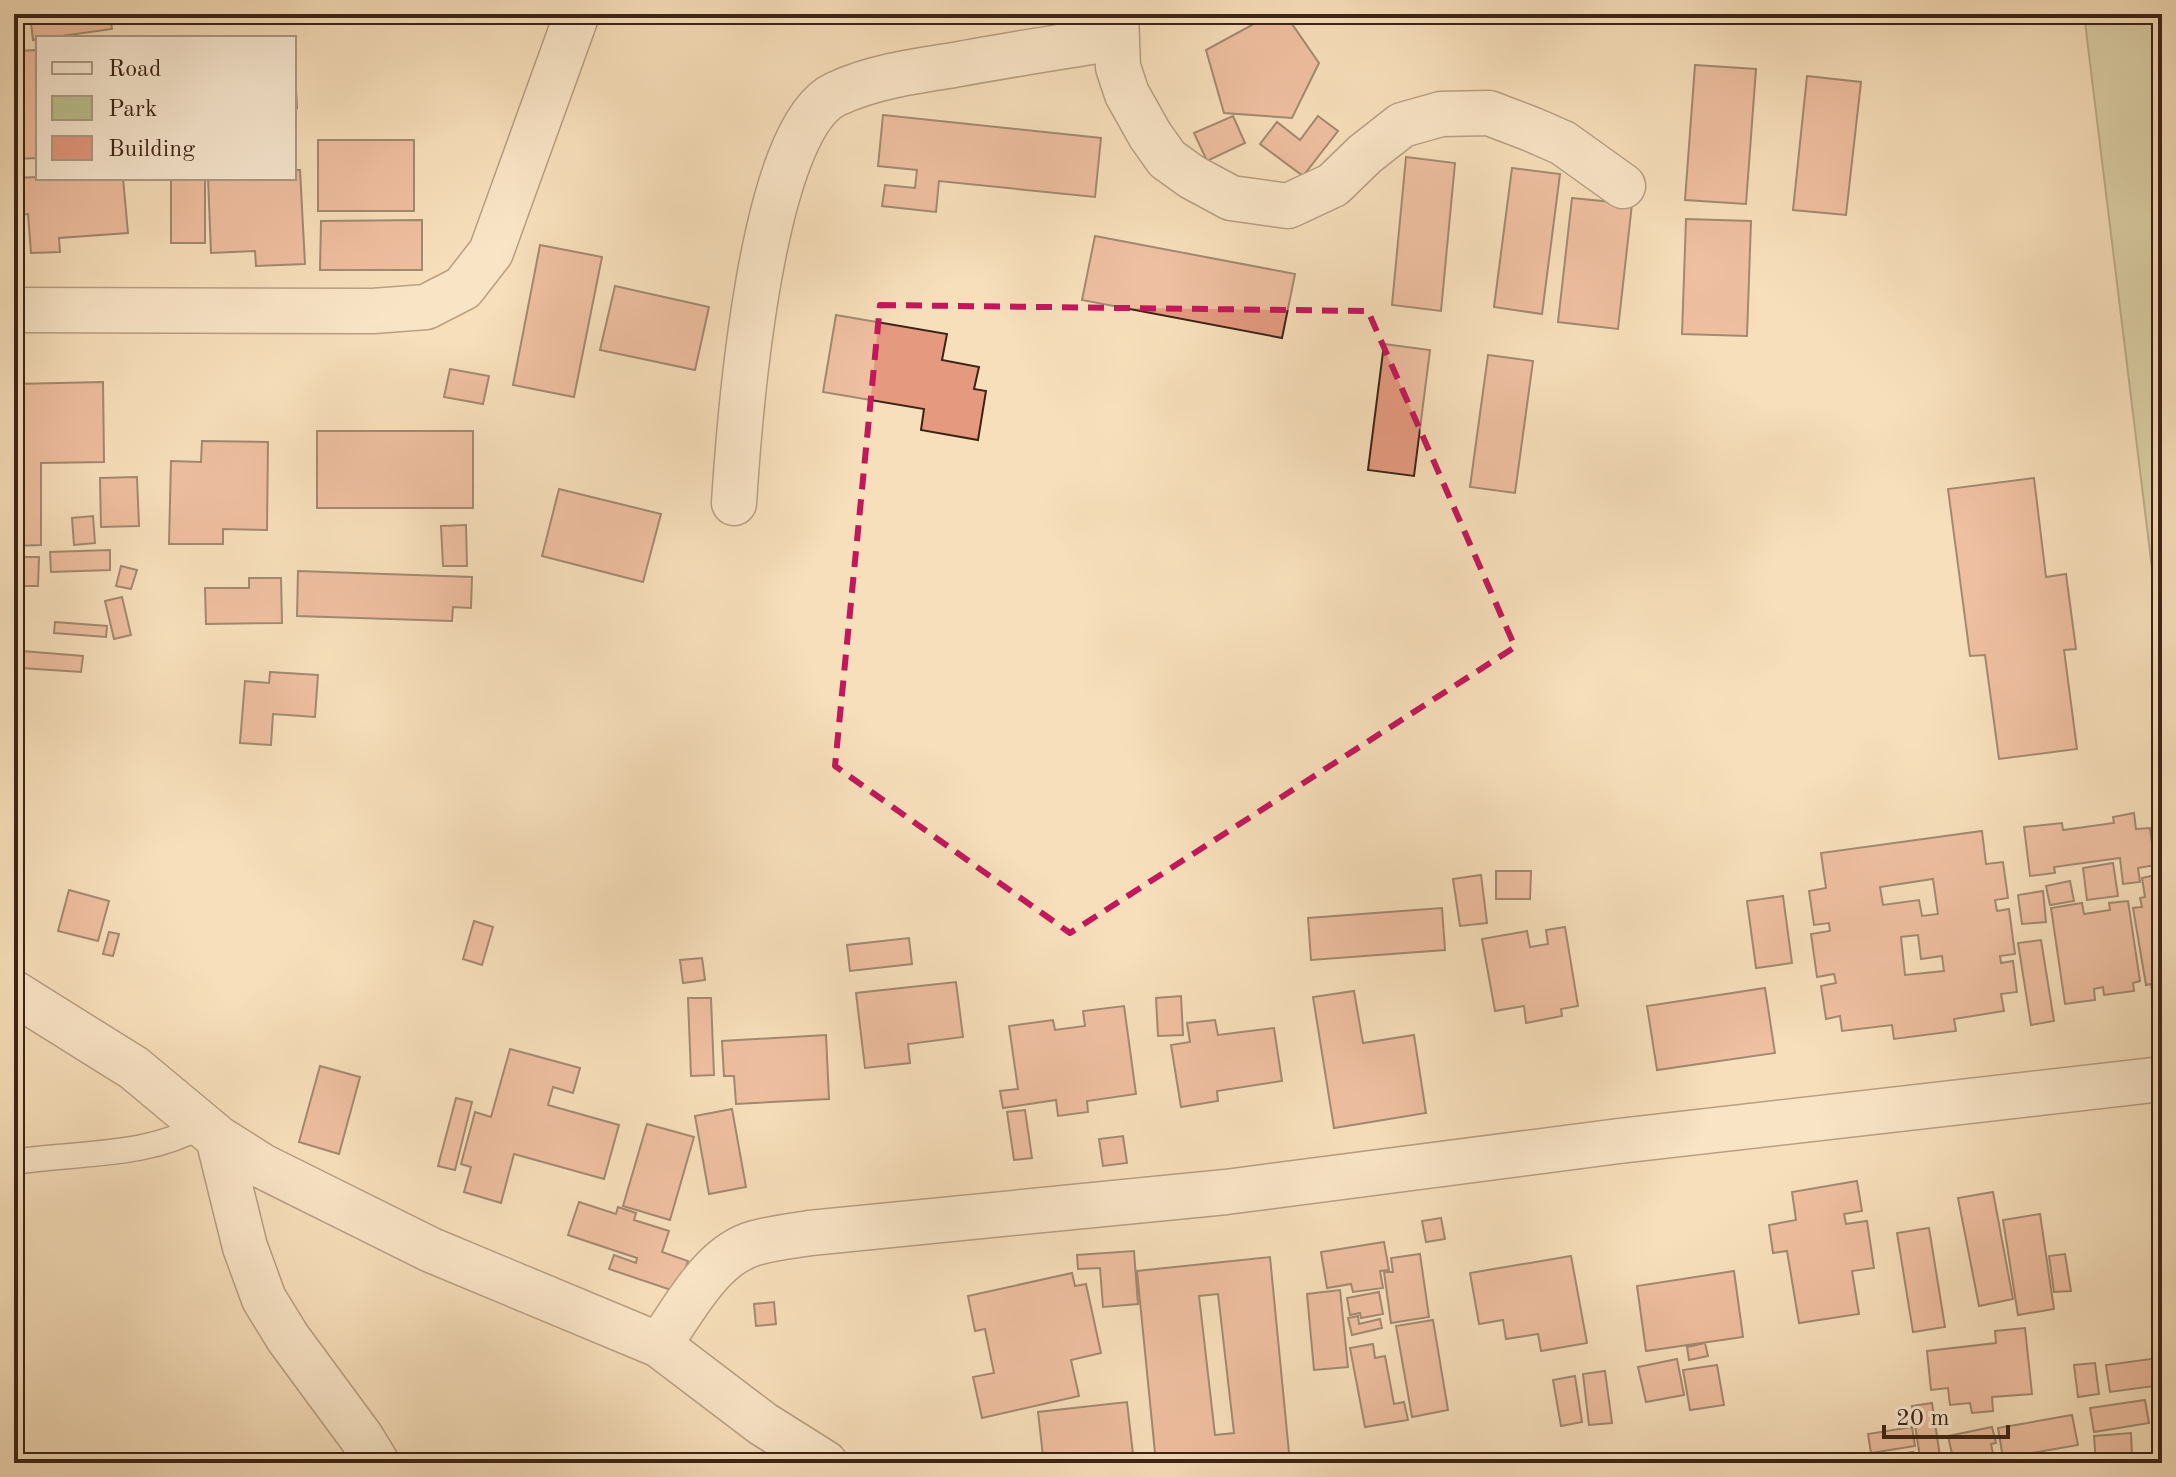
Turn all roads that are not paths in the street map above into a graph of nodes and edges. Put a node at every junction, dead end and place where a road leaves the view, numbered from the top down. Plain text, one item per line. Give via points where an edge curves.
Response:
1 (577, 14) edge
2 (1116, 26) edge
3 (1623, 186) dead end
4 (14, 310) edge
5 (734, 503) dead end
6 (14, 993) edge
7 (2162, 1079) edge
8 (210, 1132) junction
9 (14, 1162) edge
10 (659, 1345) junction
11 (377, 1463) edge
12 (825, 1463) edge

1 - 4 street via 491,252 463,288 426,307 373,311
2 - 3 street via 1118,67 1127,94 1167,159 1231,198 1288,206 1333,185 1402,125 1441,114 1489,113 1531,129 1563,143
2 - 5 street via 897,74 834,95 813,113 790,156 752,310
6 - 8 street via 134,1068
7 - 10 street via 1226,1192 753,1243 727,1257 709,1276
8 - 9 lane via 156,1145
8 - 10 street via 302,1187 431,1250
8 - 11 street via 264,1299
10 - 12 street via 763,1424

